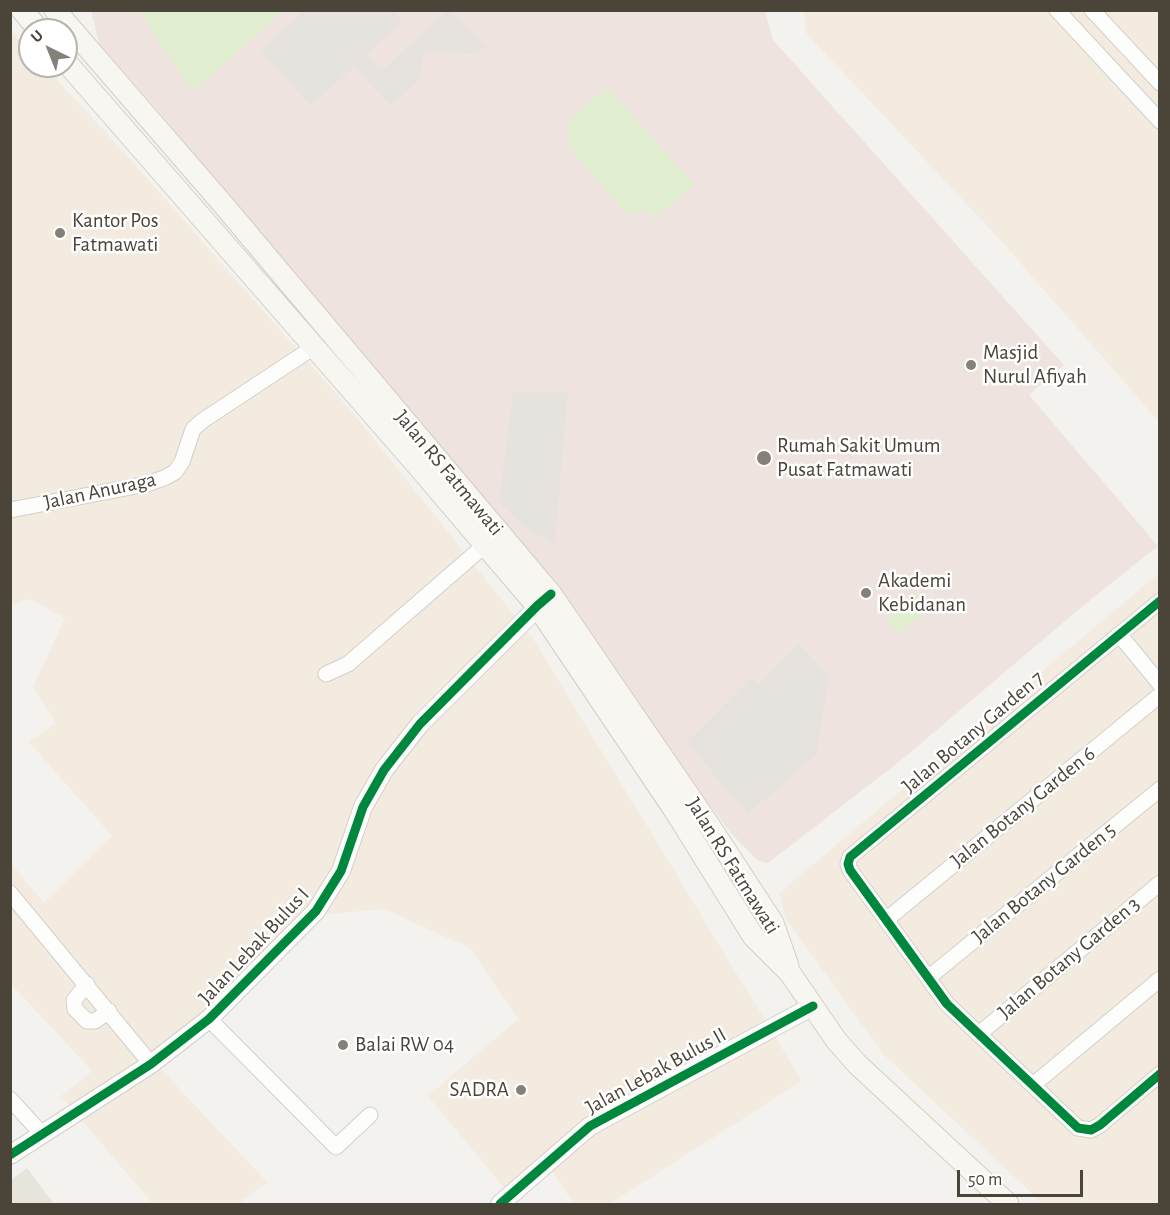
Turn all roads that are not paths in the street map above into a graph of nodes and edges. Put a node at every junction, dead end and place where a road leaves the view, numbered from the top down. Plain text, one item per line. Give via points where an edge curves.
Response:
1 (55, 10) edge
2 (1057, 10) edge
3 (1092, 10) edge
4 (78, 76) edge
5 (1160, 83) edge
6 (1160, 121) edge
7 (186, 160) junction
8 (167, 178) junction
9 (314, 348) junction
10 (10, 510) edge
11 (485, 545) junction
12 (544, 600) junction
13 (1160, 601) edge
14 (1119, 634) junction
15 (326, 674) dead end
16 (1160, 684) edge
17 (1160, 694) edge
18 (1160, 789) edge
19 (1160, 883) edge
20 (10, 893) edge
21 (886, 920) junction
22 (928, 978) junction
23 (1160, 979) edge
24 (87, 984) junction
25 (813, 1006) junction
26 (109, 1011) junction
27 (210, 1019) junction
28 (979, 1034) junction
29 (151, 1064) junction
30 (1160, 1074) edge
31 (1033, 1085) junction
32 (10, 1099) edge
33 (370, 1115) dead end
34 (41, 1133) junction
35 (10, 1155) edge
36 (500, 1204) edge
37 (1008, 1204) edge

1 - 7 main road, Jalan RS Fatmawati
2 - 6 street
3 - 5 street
4 - 8 main road, Jalan RS Fatmawati
7 - 8 main road
7 - 12 main road, Jalan RS Fatmawati
8 - 9 main road, Jalan RS Fatmawati
9 - 10 street, Jalan Anuraga via 202,421 193,429 182,462 164,478
9 - 11 main road, Jalan RS Fatmawati
11 - 12 main road, Jalan RS Fatmawati
11 - 15 street via 348,664
12 - 25 main road, Jalan RS Fatmawati via 717,856 753,936 790,973
12 - 27 street, Jalan Lebak Bulus I via 420,724 384,770 363,807 340,872 316,911
13 - 14 street, Jalan Botany Garden 7
14 - 16 street
14 - 21 street, Jalan Botany Garden 7 via 850,856 850,870
17 - 21 street, Jalan Botany Garden 6
18 - 22 street, Jalan Botany Garden 5
19 - 28 street, Jalan Botany Garden 3
20 - 24 street
21 - 22 street
22 - 28 street via 947,1004
23 - 31 street
24 - 26 street
24 - 26 street via 74,1000 75,1009 87,1021 95,1021
25 - 36 street, Jalan Lebak Bulus II via 591,1126
25 - 37 main road, Jalan RS Fatmawati via 857,1064
26 - 29 street
27 - 29 street, Jalan Lebak Bulus I
27 - 33 street, Jalan Lebak Bulus I via 336,1147
28 - 31 street
29 - 34 street, Jalan Lebak Bulus I
30 - 31 street via 1090,1130 1078,1128
32 - 34 street
34 - 35 street, Jalan Lebak Bulus I

